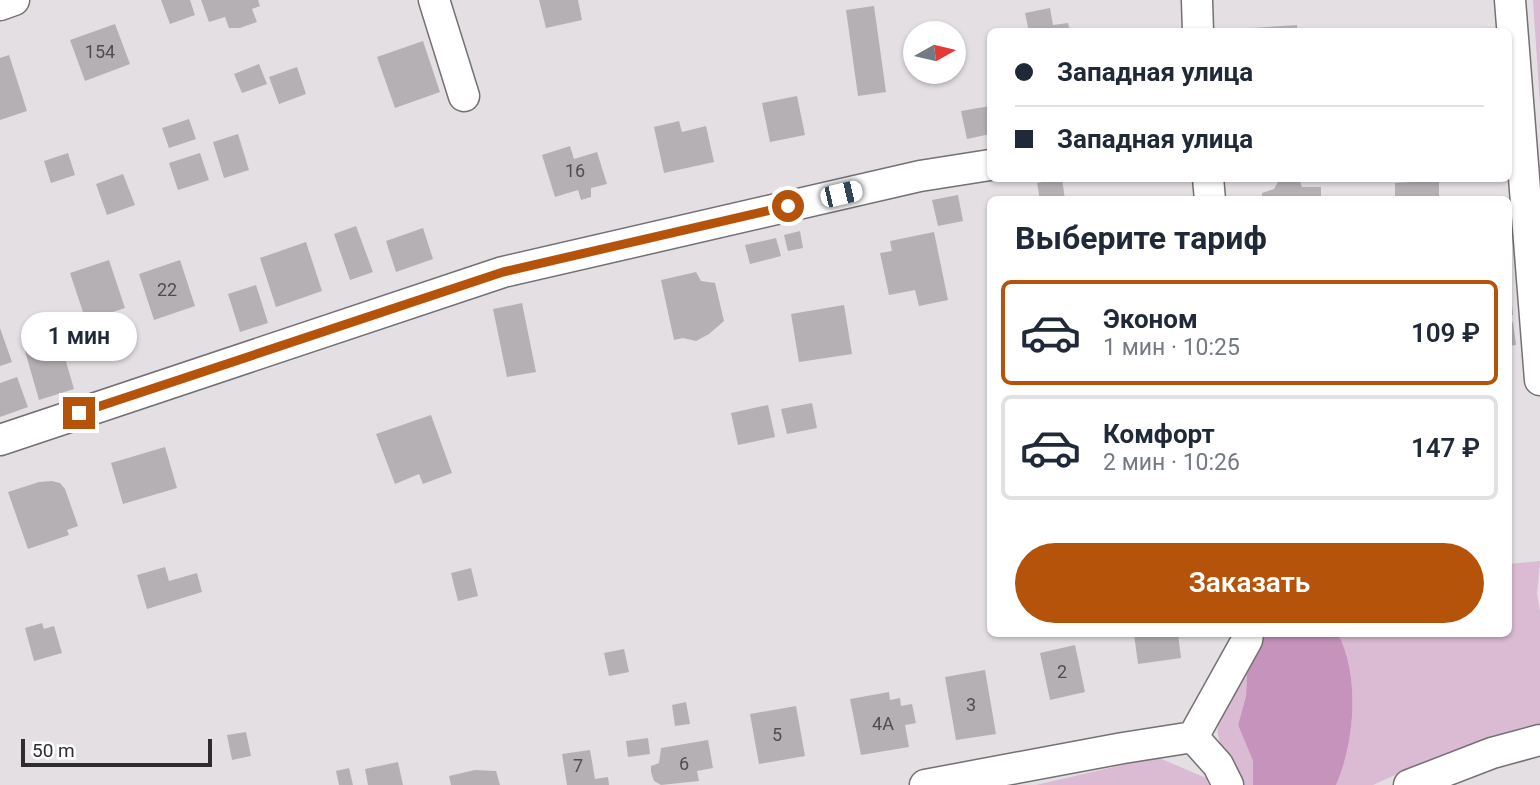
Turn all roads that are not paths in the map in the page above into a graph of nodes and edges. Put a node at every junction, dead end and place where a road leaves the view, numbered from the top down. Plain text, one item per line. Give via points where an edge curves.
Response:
1 (14, 0) edge
2 (434, 0) edge
3 (1197, 0) edge
4 (1510, 0) edge
5 (0, 5) edge
6 (1198, 28) edge
7 (1511, 28) edge
8 (1512, 67) edge
9 (464, 96) dead end
10 (1513, 100) edge
11 (987, 165) edge
12 (1540, 380) edge
13 (0, 440) edge
14 (1247, 637) edge
15 (1193, 737) junction
16 (1540, 740) edge
17 (925, 785) edge
18 (1228, 785) edge
19 (1409, 785) edge

1 - 5 street
2 - 9 street
3 - 6 street
4 - 7 street
8 - 10 street
10 - 12 street
11 - 13 street via 920,176 503,272
14 - 15 street
15 - 17 street
15 - 18 street via 1218,765
16 - 19 street via 1492,752

